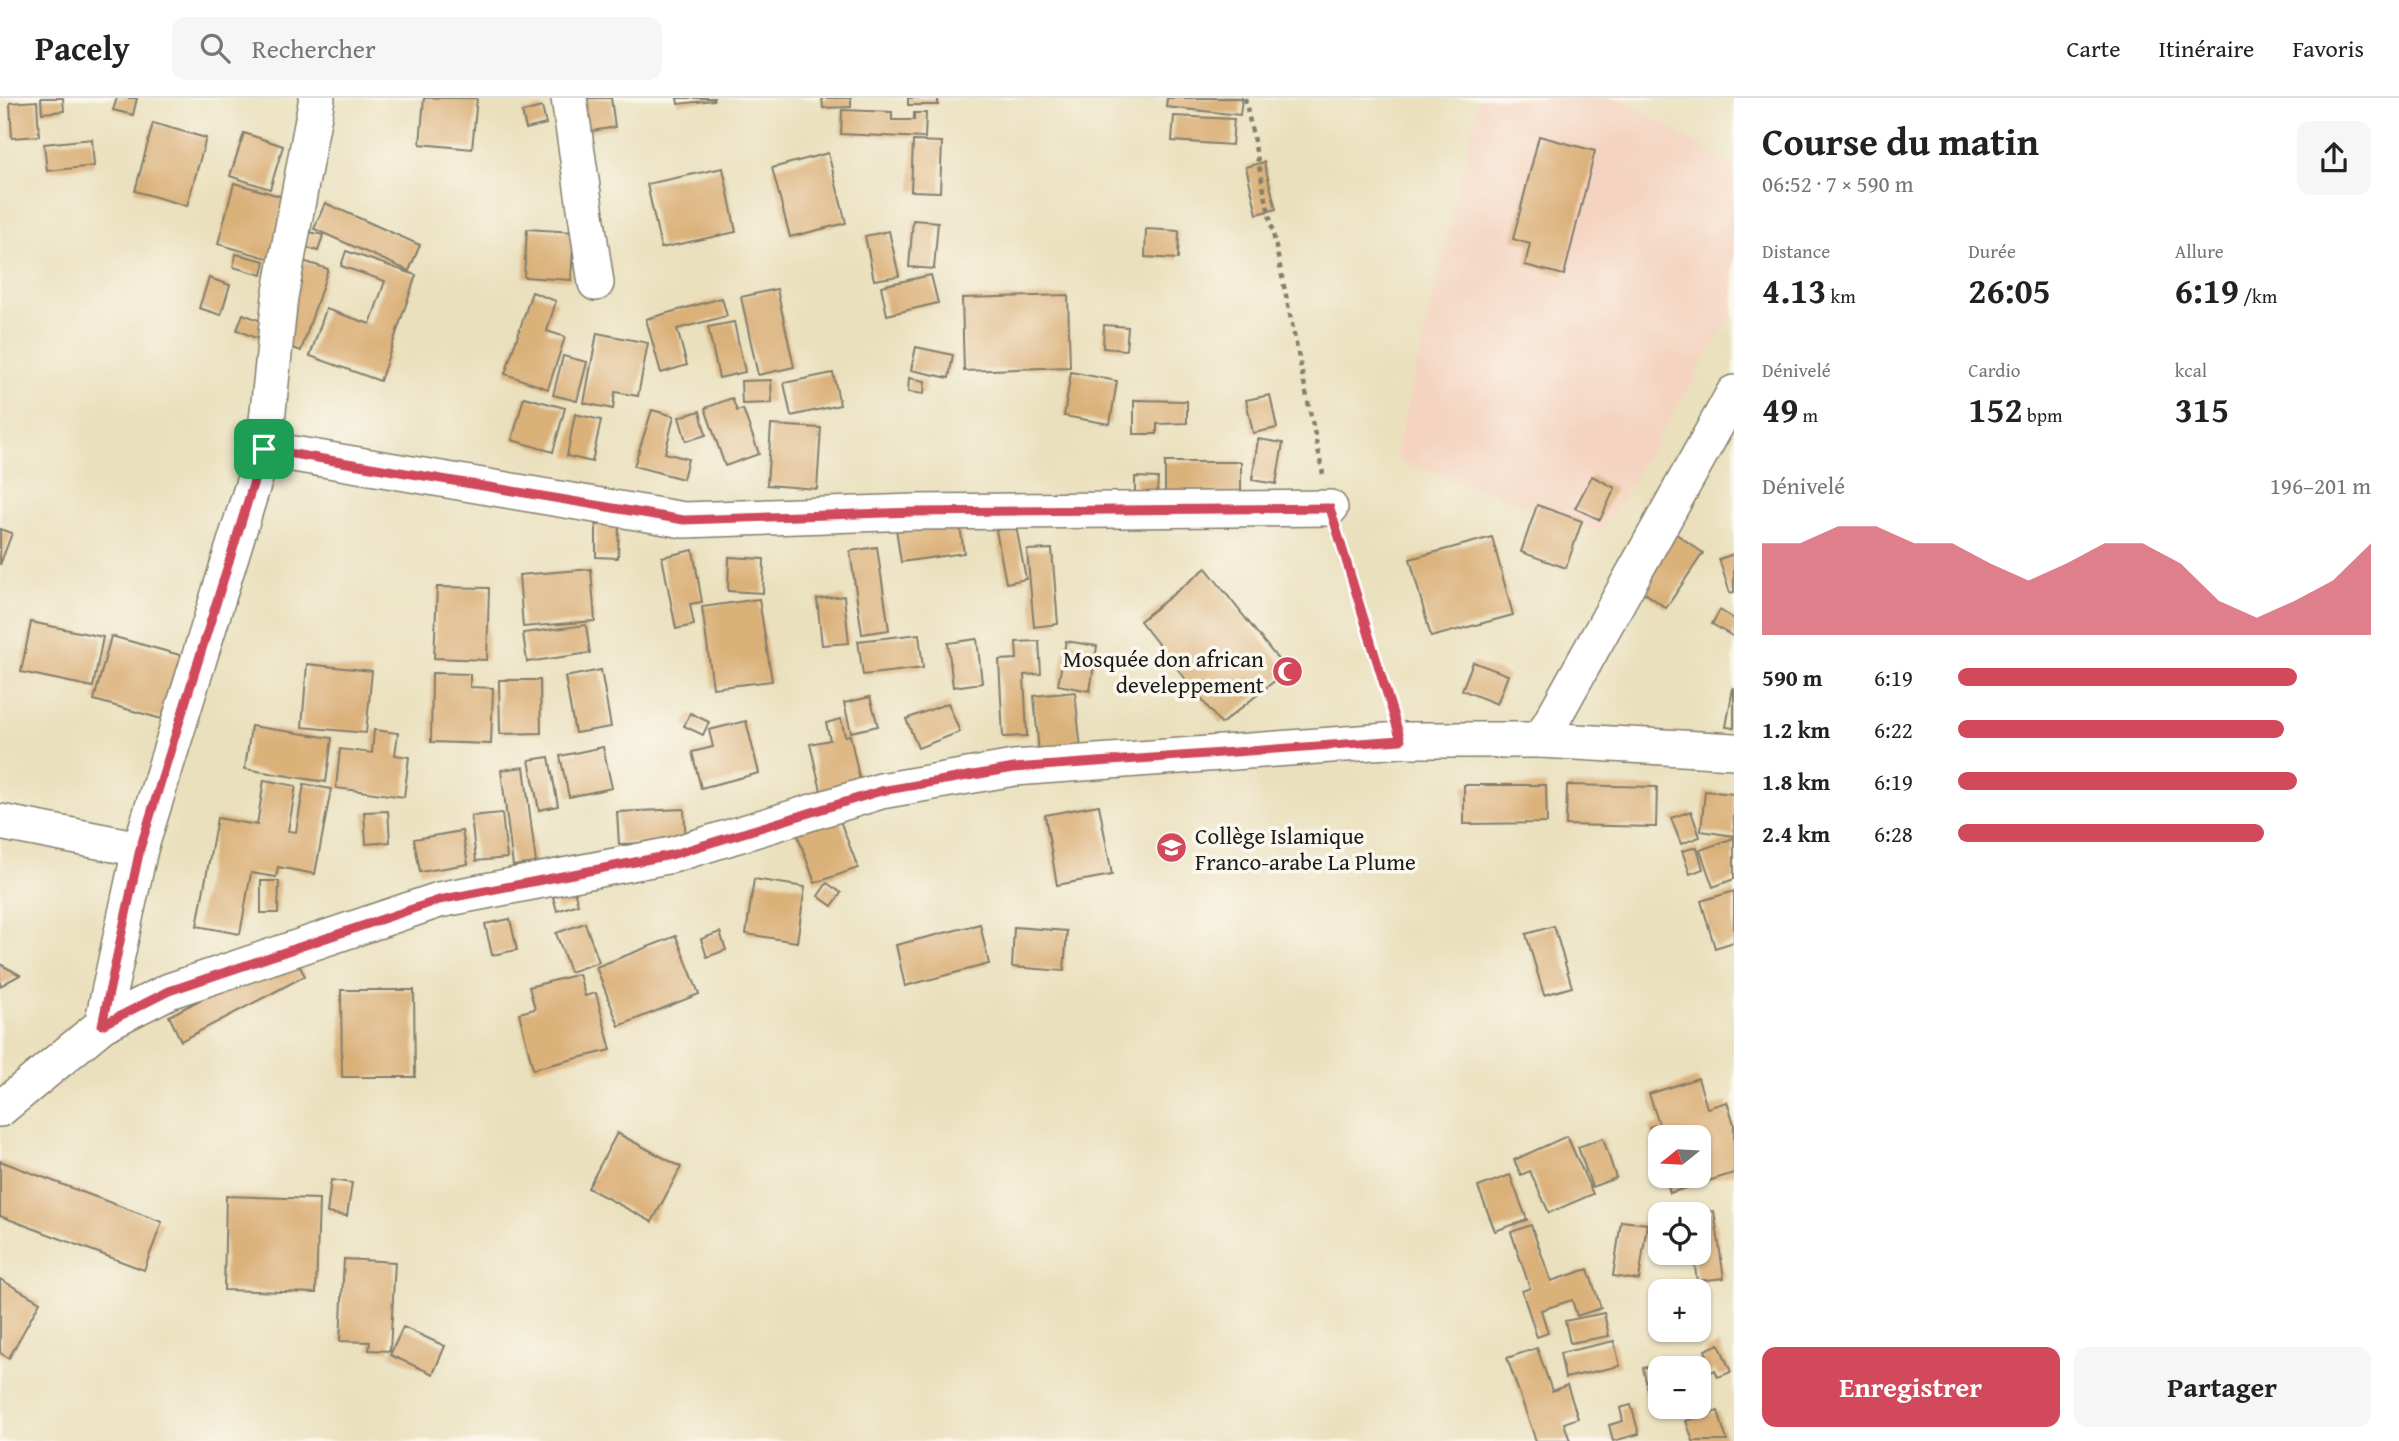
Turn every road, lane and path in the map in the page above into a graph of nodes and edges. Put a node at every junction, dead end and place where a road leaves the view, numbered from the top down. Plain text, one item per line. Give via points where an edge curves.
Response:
1 (317, 98) edge
2 (569, 98) edge
3 (1245, 98) edge
4 (596, 283) dead end
5 (1734, 393) edge
6 (264, 449) junction
7 (1330, 508) junction
8 (1401, 740) junction
9 (1541, 740) junction
10 (1734, 751) edge
11 (0, 822) edge
12 (140, 849) junction
13 (102, 1025) junction
14 (0, 1108) edge

1 - 6 street via 280,297
2 - 4 street
3 - 7 path
5 - 9 street
6 - 7 street via 684,520 915,512
6 - 12 street
7 - 8 path
8 - 9 street
8 - 13 street via 1014,768 881,791 671,855 439,900 169,991
9 - 10 street
11 - 12 street
12 - 13 street
13 - 14 street

